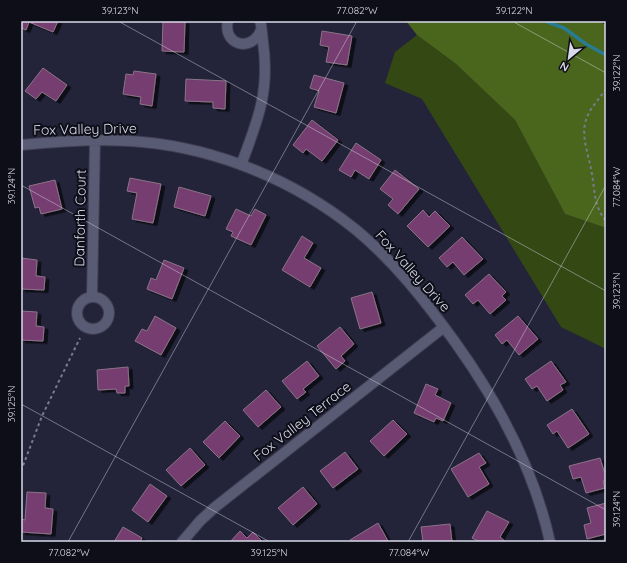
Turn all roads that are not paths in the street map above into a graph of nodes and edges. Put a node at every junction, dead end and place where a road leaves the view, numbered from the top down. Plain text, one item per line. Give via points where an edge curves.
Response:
1 (228, 21) edge
2 (260, 26) edge
3 (95, 140) junction
4 (21, 145) edge
5 (241, 165) junction
6 (92, 296) dead end
7 (444, 327) junction
8 (182, 542) edge
9 (550, 542) edge

1 - 2 street via 229,35 241,44 252,42 258,37
2 - 5 street via 265,61 265,89 258,120
3 - 4 street, Fox Valley Drive
3 - 5 street, Fox Valley Drive via 167,145
3 - 6 street, Danforth Court
5 - 7 street, Fox Valley Drive via 292,187 356,230 394,267
7 - 8 street, Fox Valley Terrace via 214,508
7 - 9 street, Fox Valley Drive via 482,381 506,423 532,484

